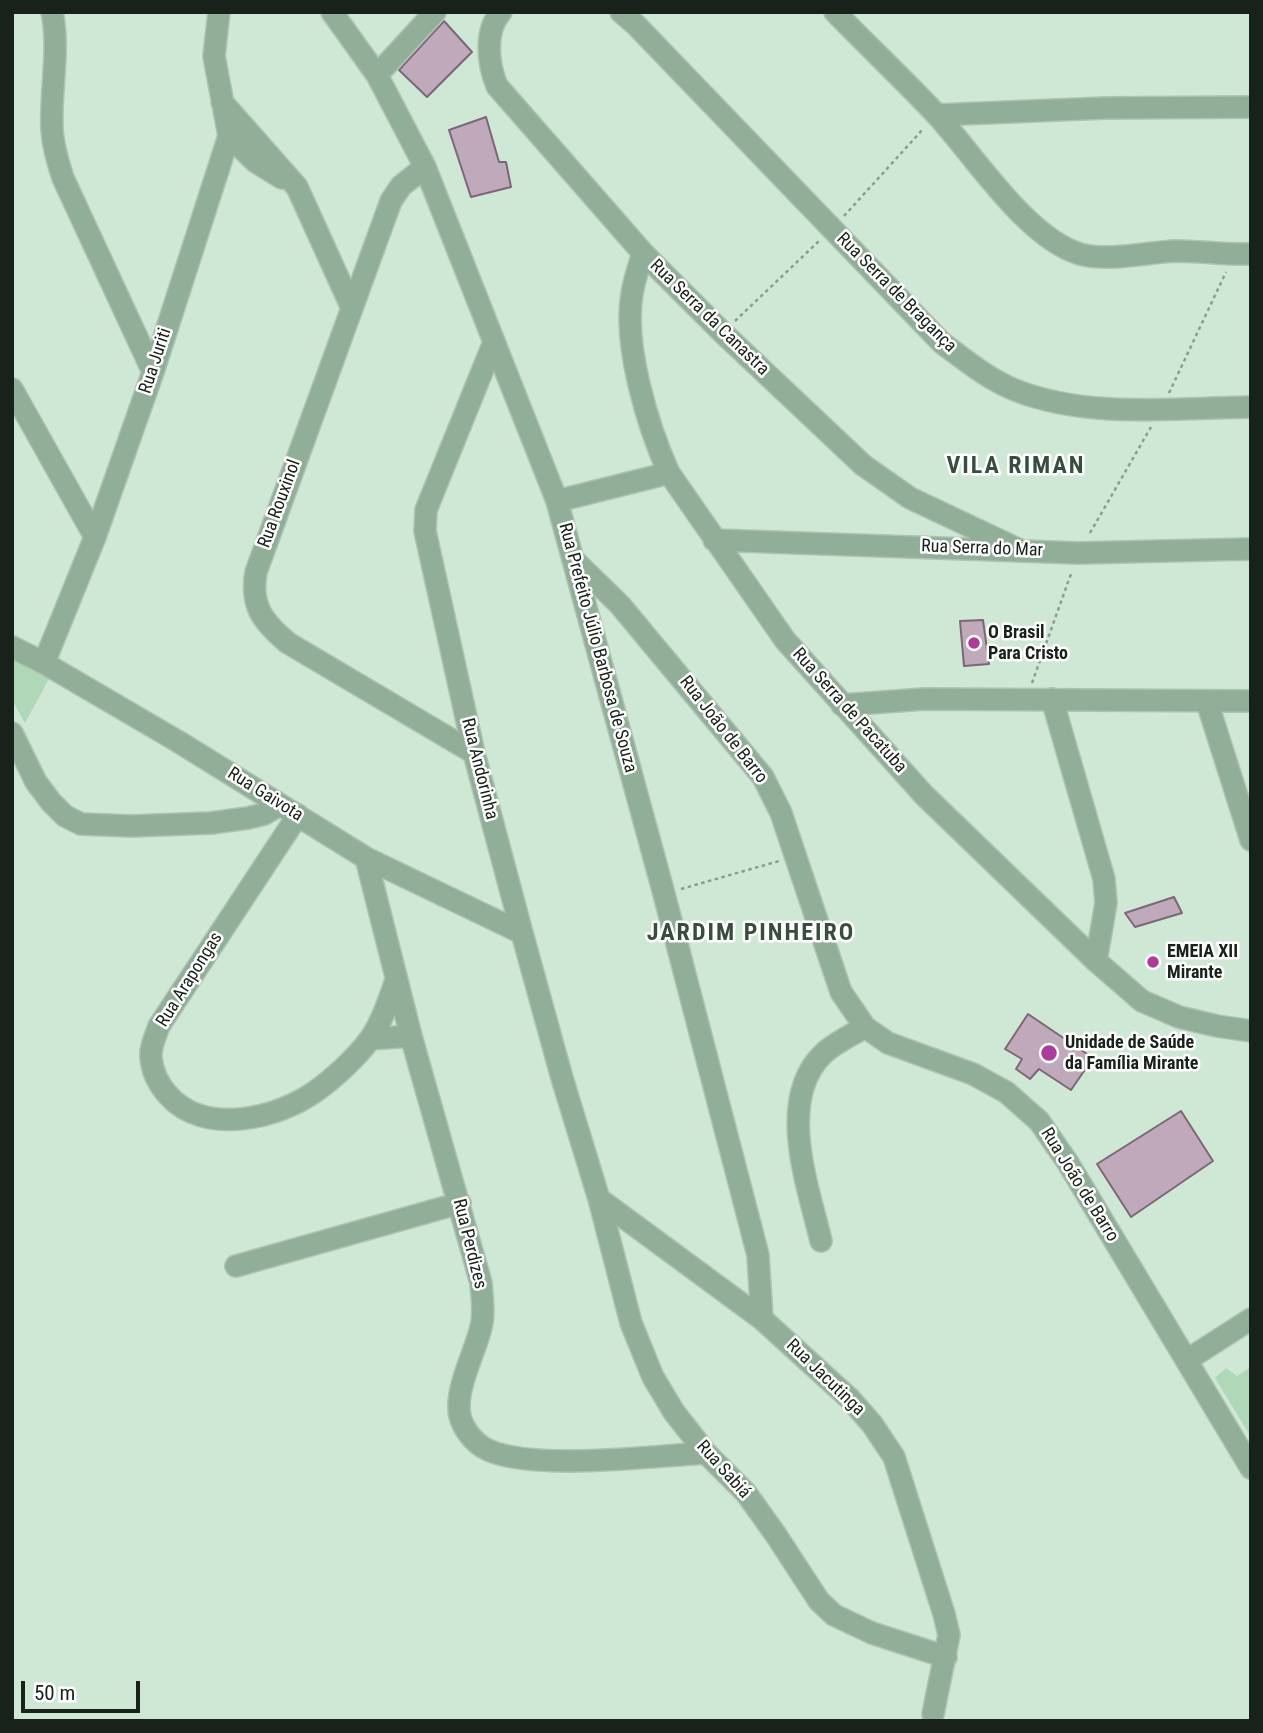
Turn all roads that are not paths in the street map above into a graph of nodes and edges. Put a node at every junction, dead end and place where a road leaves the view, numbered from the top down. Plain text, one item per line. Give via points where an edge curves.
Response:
1 (52, 12) edge
2 (219, 12) edge
3 (332, 12) edge
4 (435, 12) edge
5 (501, 12) edge
6 (621, 12) edge
7 (835, 12) edge
8 (377, 75) junction
9 (222, 102) junction
10 (1251, 107) edge
11 (937, 115) junction
12 (229, 136) junction
13 (425, 166) junction
14 (297, 187) junction
15 (643, 253) junction
16 (1243, 254) edge
17 (351, 306) junction
18 (494, 342) junction
19 (153, 372) junction
20 (12, 388) edge
21 (1251, 407) edge
22 (669, 473) junction
23 (557, 501) junction
24 (95, 537) junction
25 (714, 540) junction
26 (1251, 549) edge
27 (1020, 550) junction
28 (575, 560) junction
29 (12, 647) edge
30 (44, 663) junction
31 (1052, 699) junction
32 (1251, 701) edge
33 (1207, 702) junction
34 (842, 705) junction
35 (12, 733) edge
36 (474, 752) junction
37 (289, 810) junction
38 (1251, 840) edge
39 (366, 858) junction
40 (522, 933) junction
41 (1096, 961) junction
42 (397, 981) junction
43 (865, 1027) junction
44 (1251, 1031) edge
45 (411, 1036) junction
46 (370, 1039) junction
47 (599, 1199) junction
48 (460, 1203) junction
49 (821, 1241) dead end
50 (236, 1266) dead end
51 (762, 1319) junction
52 (1251, 1319) edge
53 (1187, 1360) junction
54 (706, 1453) junction
55 (1251, 1468) edge
56 (946, 1657) junction
57 (933, 1714) dead end

1 - 19 street via 55,152
2 - 9 street via 214,56
3 - 8 street, Rua Prefeito Júlio Barbosa de Souza
4 - 8 street
5 - 15 street, Rua Serra da Canastra via 495,19 489,55 497,86
6 - 21 street, Rua Serra de Bragança via 942,343 979,370 1014,389 1093,408
7 - 11 street
8 - 13 street, Rua Prefeito Júlio Barbosa de Souza
9 - 12 street
9 - 14 street
10 - 11 street
11 - 16 street via 1036,228 1081,254
12 - 14 street via 256,162
12 - 19 street, Rua Juriti
13 - 17 street, Rua Rouxinol via 391,201
13 - 18 street, Rua Prefeito Júlio Barbosa de Souza
14 - 17 street
15 - 22 street, Rua Serra de Pacatuba via 631,297 631,332 644,404
15 - 27 street, Rua Serra da Canastra via 887,484
17 - 36 street, Rua Rouxinol via 256,572 256,604 288,643
18 - 23 street, Rua Prefeito Júlio Barbosa de Souza
18 - 36 street, Rua Andorinha via 424,521
19 - 24 street, Rua Juriti
20 - 24 street
22 - 23 street
22 - 25 street, Rua Serra de Pacatuba
23 - 28 street, Rua Prefeito Júlio Barbosa de Souza
24 - 30 street, Rua Juriti
25 - 27 street, Rua Serra do Mar
25 - 34 street, Rua Serra de Pacatuba via 785,640
26 - 27 street, Rua Serra do Mar
28 - 43 street, Rua João de Barro via 621,605 763,777 781,813 841,992
28 - 51 street, Rua Prefeito Júlio Barbosa de Souza via 758,1255
29 - 30 street, Rua Gaivota
30 - 37 street, Rua Gaivota
31 - 33 street
31 - 34 street via 924,699
31 - 41 street via 1104,879 1106,903
32 - 33 street
33 - 38 street
34 - 41 street, Rua Serra de Pacatuba via 925,795
35 - 37 street via 51,802 81,824 211,823
36 - 40 street, Rua Andorinha
37 - 39 street, Rua Gaivota
37 - 46 street, Rua Arapongas via 159,1026 151,1055 159,1084 176,1104 194,1114 219,1118 269,1114 313,1093
39 - 40 street, Rua Gaivota
39 - 42 street, Rua Perdizes
40 - 47 street, Rua Andorinha
41 - 44 street, Rua Serra de Pacatuba via 1142,1001 1178,1017
42 - 45 street, Rua Perdizes
42 - 46 street, Rua Arapongas
43 - 49 street via 825,1052 802,1085 803,1164
43 - 53 street, Rua João de Barro via 888,1042 973,1074 1006,1092 1039,1121
45 - 46 street
45 - 48 street, Rua Perdizes
47 - 51 street, Rua Jacutinga
47 - 54 street, Rua Sabiá via 631,1323 653,1377
48 - 50 street
48 - 54 street, Rua Perdizes via 481,1283 483,1310 459,1408 472,1438 487,1449 529,1458
51 - 56 street, Rua Jacutinga via 850,1399 894,1457 944,1614 949,1635
52 - 53 street
53 - 55 street, Rua João de Barro
54 - 56 street, Rua Sabiá via 746,1493 809,1588 834,1615 872,1633
56 - 57 street, Rua Jacutinga

